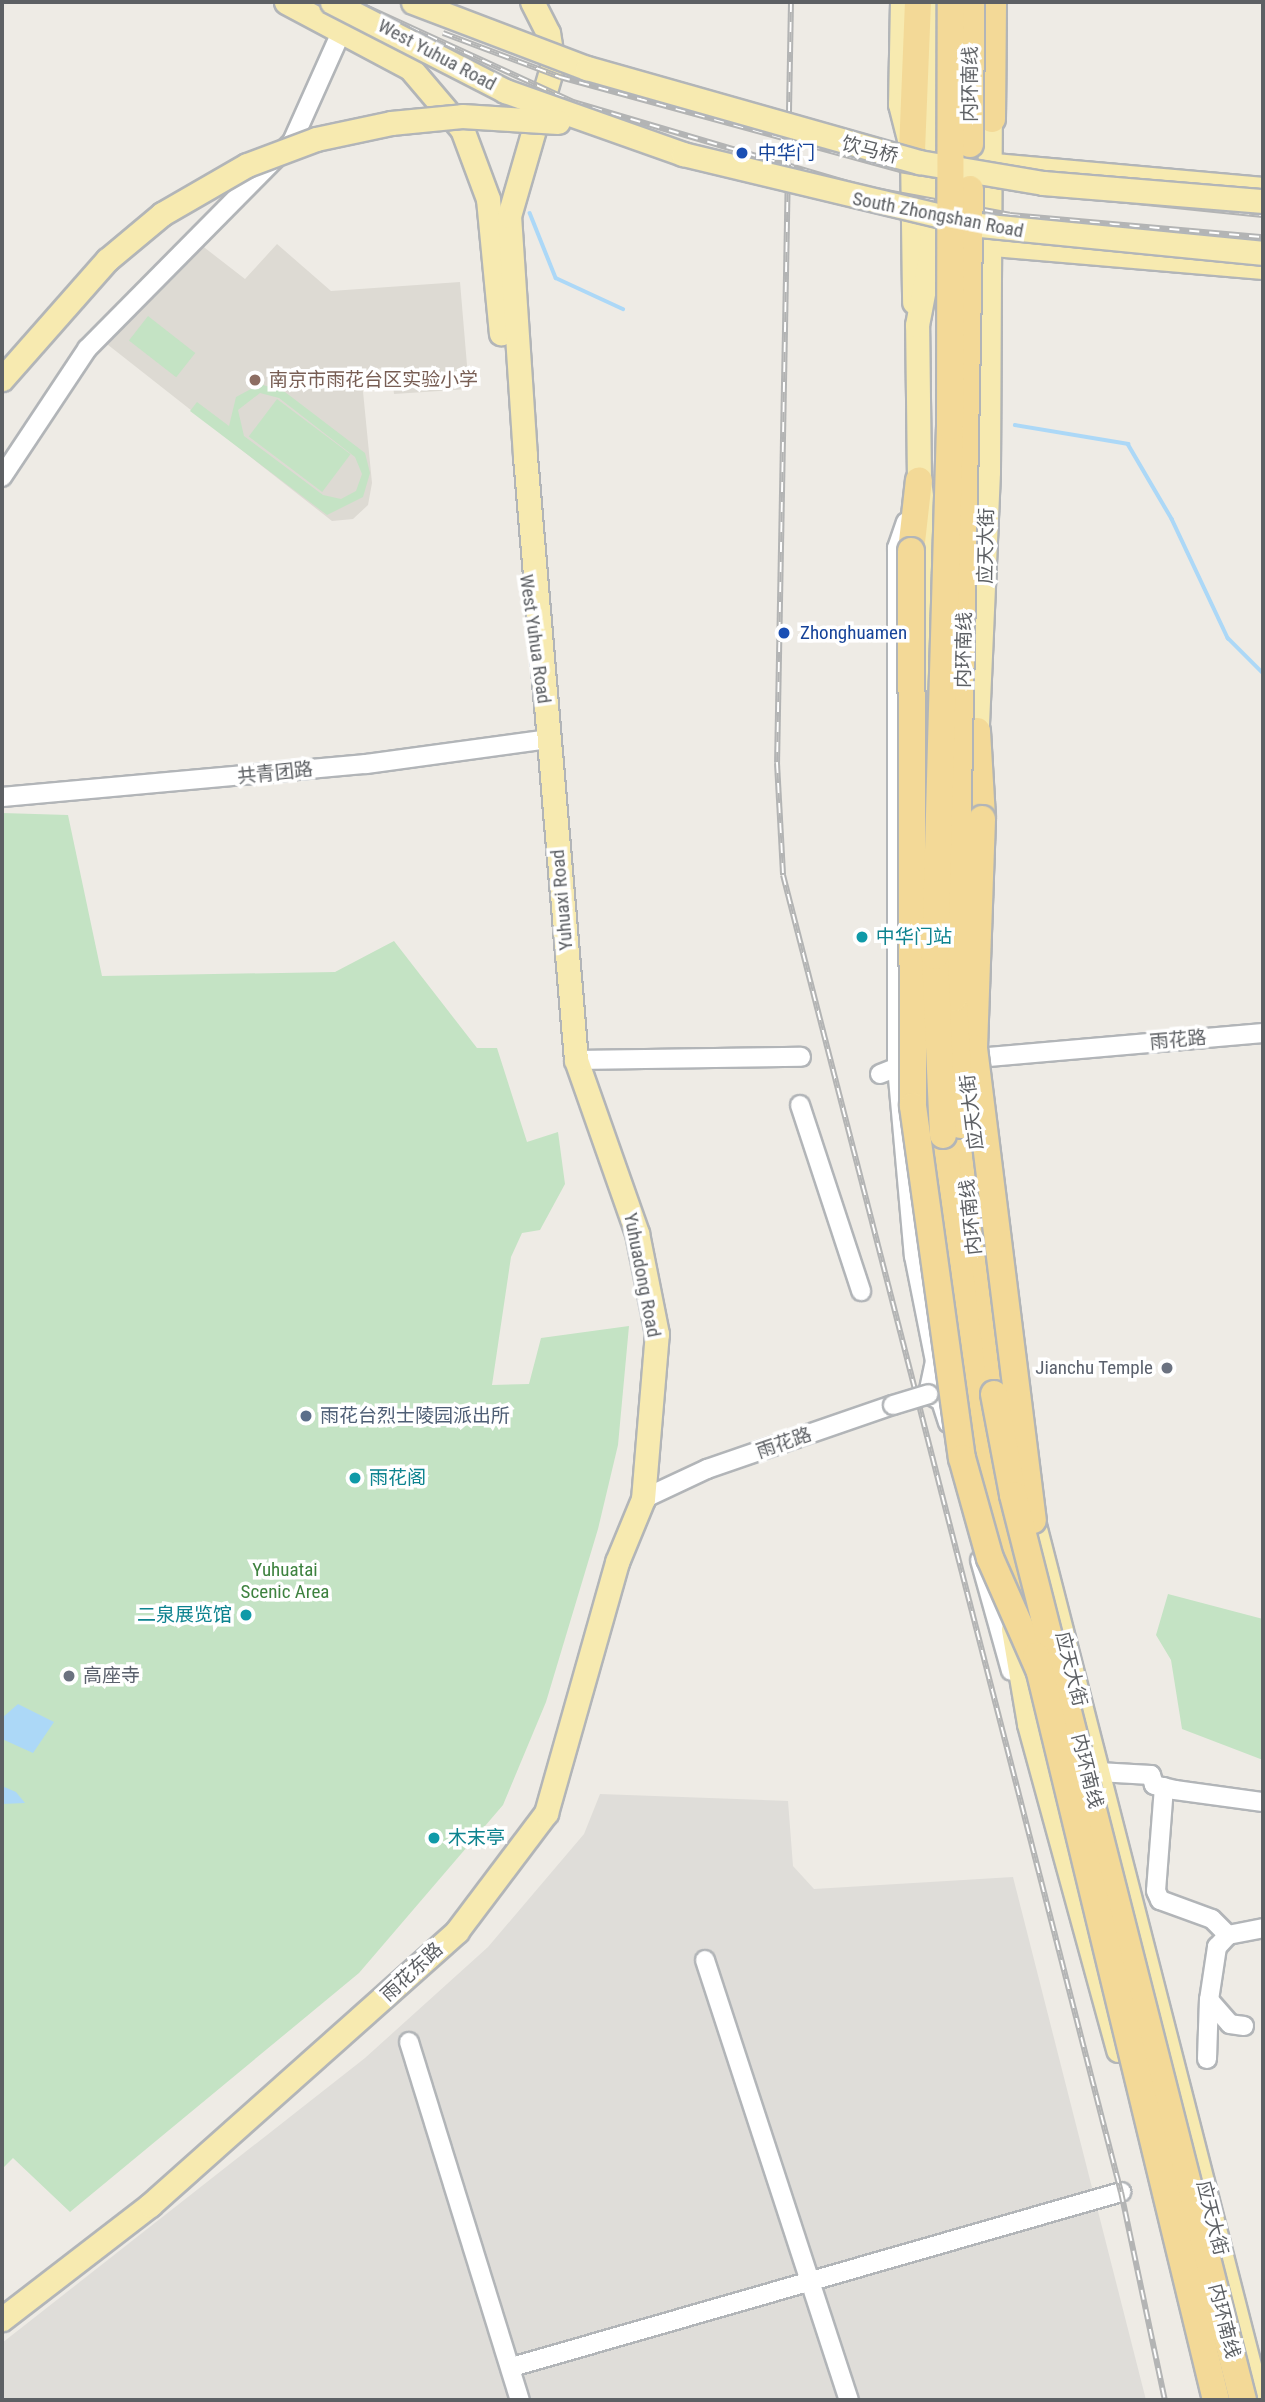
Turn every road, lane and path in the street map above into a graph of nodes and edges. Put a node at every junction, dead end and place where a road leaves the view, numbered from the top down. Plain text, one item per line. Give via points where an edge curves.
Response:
1 (286, 2) edge
2 (332, 2) edge
3 (414, 2) edge
4 (532, 2) edge
5 (951, 2) edge
6 (971, 2) edge
7 (989, 7) edge
8 (921, 10) edge
9 (342, 30) junction
10 (992, 119) joint
11 (620, 132) junction
12 (922, 153) junction
13 (478, 164) junction
14 (994, 165) junction
15 (520, 175) junction
16 (1263, 189) edge
17 (1263, 201) edge
18 (993, 244) junction
19 (1263, 253) edge
20 (1263, 267) edge
21 (2, 379) edge
22 (2, 477) edge
23 (919, 480) junction
24 (977, 731) junction
25 (548, 739) junction
26 (2, 797) edge
27 (1263, 1033) edge
28 (801, 1057) dead end
29 (923, 1057) junction
30 (966, 1059) junction
31 (576, 1060) junction
32 (897, 1067) junction
33 (880, 1074) dead end
34 (800, 1105) dead end
35 (861, 1291) dead end
36 (928, 1394) junction
37 (643, 1499) junction
38 (1033, 1567) junction
39 (1040, 1672) junction
40 (1029, 1724) junction
41 (1098, 1772) junction
42 (1046, 1787) junction
43 (1164, 1787) junction
44 (1263, 1802) edge
45 (1263, 1927) edge
46 (1228, 1935) junction
47 (705, 1961) dead end
48 (1209, 2000) junction
49 (1244, 2026) dead end
50 (409, 2042) dead end
51 (1207, 2059) dead end
52 (1121, 2192) dead end
53 (810, 2281) junction
54 (2, 2319) edge
55 (512, 2367) junction
56 (516, 2399) edge
57 (849, 2400) edge
58 (1206, 2400) edge
59 (1216, 2400) edge
60 (1243, 2400) edge
61 (1258, 2400) edge

1 - 9 main road, West Yuhua Road
2 - 11 main road, West Yuhua Road, bridge via 505,91
3 - 17 main road, 饮马桥, bridge via 587,68 919,162 1042,183
4 - 15 main road, West Yuhua Road via 548,33 553,64
5 - 39 highway, 内环南线, bridge via 950,426 936,1049 951,1233 981,1443
6 - 38 highway, 内环南线, bridge via 969,427 954,998 961,1125 994,1394
7 - 10 highway
8 - 12 highway
9 - 13 main road, West Yuhua Road via 393,55 430,86 462,129
9 - 22 street via 292,142 87,349
10 - 14 main road, 应天大街
11 - 19 main road, South Zhongshan Road, bridge via 940,219
11 - 21 main road, bridge via 546,120 444,117 353,129 282,150 219,179 134,237 81,286
12 - 14 main road
12 - 23 main road
13 - 15 main road via 496,186
13 - 25 main road, West Yuhua Road via 494,237 510,457
14 - 16 main road
14 - 18 main road, 应天大街
15 - 25 main road, West Yuhua Road via 509,216
18 - 20 main road
18 - 24 main road, 应天大街
23 - 29 main road via 928,550
23 - 32 street via 897,548
23 - 39 highway, bridge via 911,551 913,1107 962,1458 990,1558
24 - 30 main road, 应天大街
24 - 38 highway, bridge via 982,819 974,1048 1030,1476
25 - 26 street, 共青团路 via 366,764
25 - 31 main road, Yuhuaxi Road
27 - 30 street, 雨花路
28 - 31 street
29 - 30 street, 雨花路
29 - 32 street
29 - 40 main road via 924,1112 961,1385 1027,1685
30 - 41 main road, 应天大街 via 984,1241 1018,1464
31 - 37 main road, Yuhuadong Road via 637,1233 657,1334
32 - 33 street
32 - 36 street via 914,1256 935,1361
34 - 35 street
36 - 37 street, 雨花路, bridge via 706,1469
36 - 40 street via 941,1401 947,1417 974,1541
37 - 54 main road, 雨花东路 via 617,1562 546,1813 457,1931 150,2205
38 - 60 highway, 内环南线, bridge
39 - 59 highway, 内环南线, bridge
40 - 42 main road
41 - 42 main road
41 - 43 street via 1151,1775
41 - 61 main road, 应天大街
42 - 58 main road
43 - 44 street
43 - 46 street via 1156,1891 1160,1900 1212,1919
45 - 46 street
46 - 48 street via 1217,1947
47 - 53 street
48 - 49 street via 1230,2024
48 - 51 street
50 - 55 street
52 - 53 street
53 - 55 street
53 - 57 street
55 - 56 street

